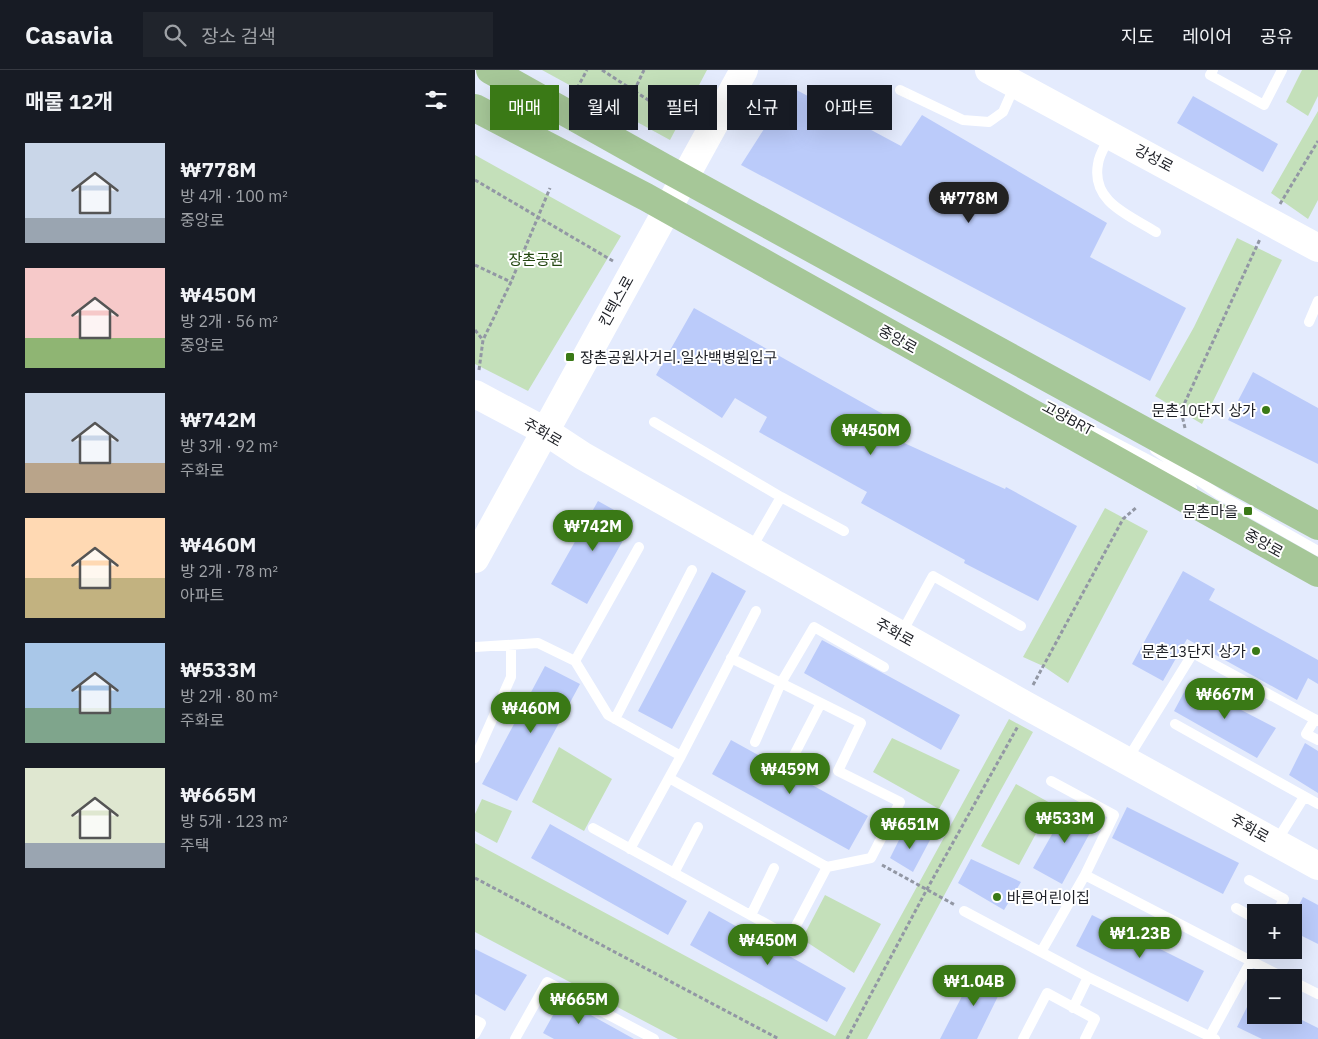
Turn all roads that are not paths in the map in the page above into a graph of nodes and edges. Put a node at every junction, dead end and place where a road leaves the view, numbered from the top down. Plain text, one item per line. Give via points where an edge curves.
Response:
1 (481, 70) edge
2 (490, 70) edge
3 (743, 70) edge
4 (989, 70) edge
5 (1213, 70) edge
6 (1282, 70) edge
7 (1016, 84) junction
8 (515, 85) edge
9 (517, 85) edge
10 (900, 90) dead end
11 (475, 108) edge
12 (559, 109) edge
13 (1111, 135) junction
14 (684, 178) junction
15 (666, 210) junction
16 (1156, 232) dead end
17 (1318, 248) edge
18 (1318, 301) edge
19 (833, 303) junction
20 (1309, 322) dead end
21 (957, 360) dead end
22 (477, 382) edge
23 (1079, 410) junction
24 (655, 422) dead end
25 (545, 431) junction
26 (781, 497) junction
27 (1318, 526) edge
28 (844, 531) dead end
29 (639, 547) dead end
30 (751, 550) junction
31 (1318, 551) edge
32 (1289, 557) junction
33 (475, 558) edge
34 (693, 570) dead end
35 (1318, 574) edge
36 (756, 611) dead end
37 (1021, 626) dead end
38 (900, 634) junction
39 (511, 646) junction
40 (475, 647) edge
41 (731, 658) junction
42 (575, 661) junction
43 (885, 667) dead end
44 (781, 683) junction
45 (821, 703) junction
46 (615, 719) junction
47 (1316, 720) edge
48 (1175, 724) dead end
49 (1318, 740) edge
50 (755, 742) dead end
51 (681, 756) junction
52 (475, 758) edge
53 (792, 759) dead end
54 (1127, 761) junction
55 (669, 778) junction
56 (1051, 781) dead end
57 (1304, 797) junction
58 (1318, 804) edge
59 (698, 827) dead end
60 (593, 828) dead end
61 (1276, 843) junction
62 (631, 849) junction
63 (1318, 866) edge
64 (827, 867) junction
65 (775, 868) dead end
66 (674, 873) junction
67 (1085, 875) junction
68 (1249, 880) dead end
69 (1281, 904) edge
70 (1236, 908) dead end
71 (964, 911) road end
72 (1247, 914) edge
73 (751, 915) junction
74 (1041, 952) junction
75 (1251, 961) junction
76 (1267, 969) edge
77 (1089, 977) junction
78 (1302, 986) edge
79 (1318, 994) edge
80 (1073, 1008) junction
81 (475, 1020) edge
82 (475, 1034) edge
83 (1213, 1038) edge
84 (515, 1039) edge
85 (654, 1039) edge
86 (1023, 1039) edge
87 (1085, 1039) edge

1 - 8 lane
2 - 9 main road
3 - 14 street, 킨텍스로
4 - 7 street, 강성로
5 - 6 lane via 1210,75 1264,105
7 - 10 lane via 1003,112 989,122 963,120
7 - 13 street, 강성로
11 - 15 main road, 중앙로
12 - 14 main road
13 - 16 lane via 1098,163 1096,181 1107,202
13 - 17 street, 강성로
14 - 15 street, 킨텍스로
14 - 23 main road
15 - 19 main road, 중앙로
15 - 25 street, 킨텍스로
18 - 20 lane
19 - 21 lane
19 - 32 main road, 중앙로
22 - 25 street, 주화로
23 - 27 main road
23 - 31 lane, 고양BRT via 1110,414 1218,494
23 - 32 lane, 고양BRT
24 - 26 lane
25 - 30 street, 주화로 via 583,456
25 - 33 street, 킨텍스로
26 - 28 lane
26 - 30 lane
29 - 42 lane
30 - 38 street, 주화로
32 - 35 main road, 중앙로
34 - 46 lane
36 - 41 lane
37 - 38 lane via 933,576
38 - 54 street, 주화로
39 - 40 lane
39 - 42 lane via 538,643
39 - 52 lane via 511,677
41 - 44 lane
41 - 51 lane
42 - 46 lane via 608,715
43 - 44 lane via 814,627
44 - 45 lane
44 - 50 lane
45 - 53 lane
45 - 64 lane via 861,723 838,771 900,802 871,858
46 - 51 lane
47 - 49 lane via 1307,734
47 - 54 lane via 1193,653
48 - 57 lane
51 - 55 lane
54 - 61 street, 주화로
55 - 62 lane
55 - 64 lane
56 - 67 lane via 1115,815
57 - 58 lane
57 - 61 lane
59 - 66 lane
60 - 62 lane
61 - 63 street, 주화로
62 - 66 lane
64 - 73 lane via 790,937
65 - 73 lane
66 - 73 lane
67 - 74 lane
67 - 75 lane
68 - 69 lane via 1284,898
70 - 72 lane
71 - 74 lane
74 - 77 lane
75 - 76 lane
75 - 83 lane
77 - 80 lane
77 - 83 lane
78 - 79 lane
80 - 86 lane via 1047,993
80 - 87 lane via 1095,1019
81 - 82 lane via 481,1023
84 - 85 lane via 547,982

